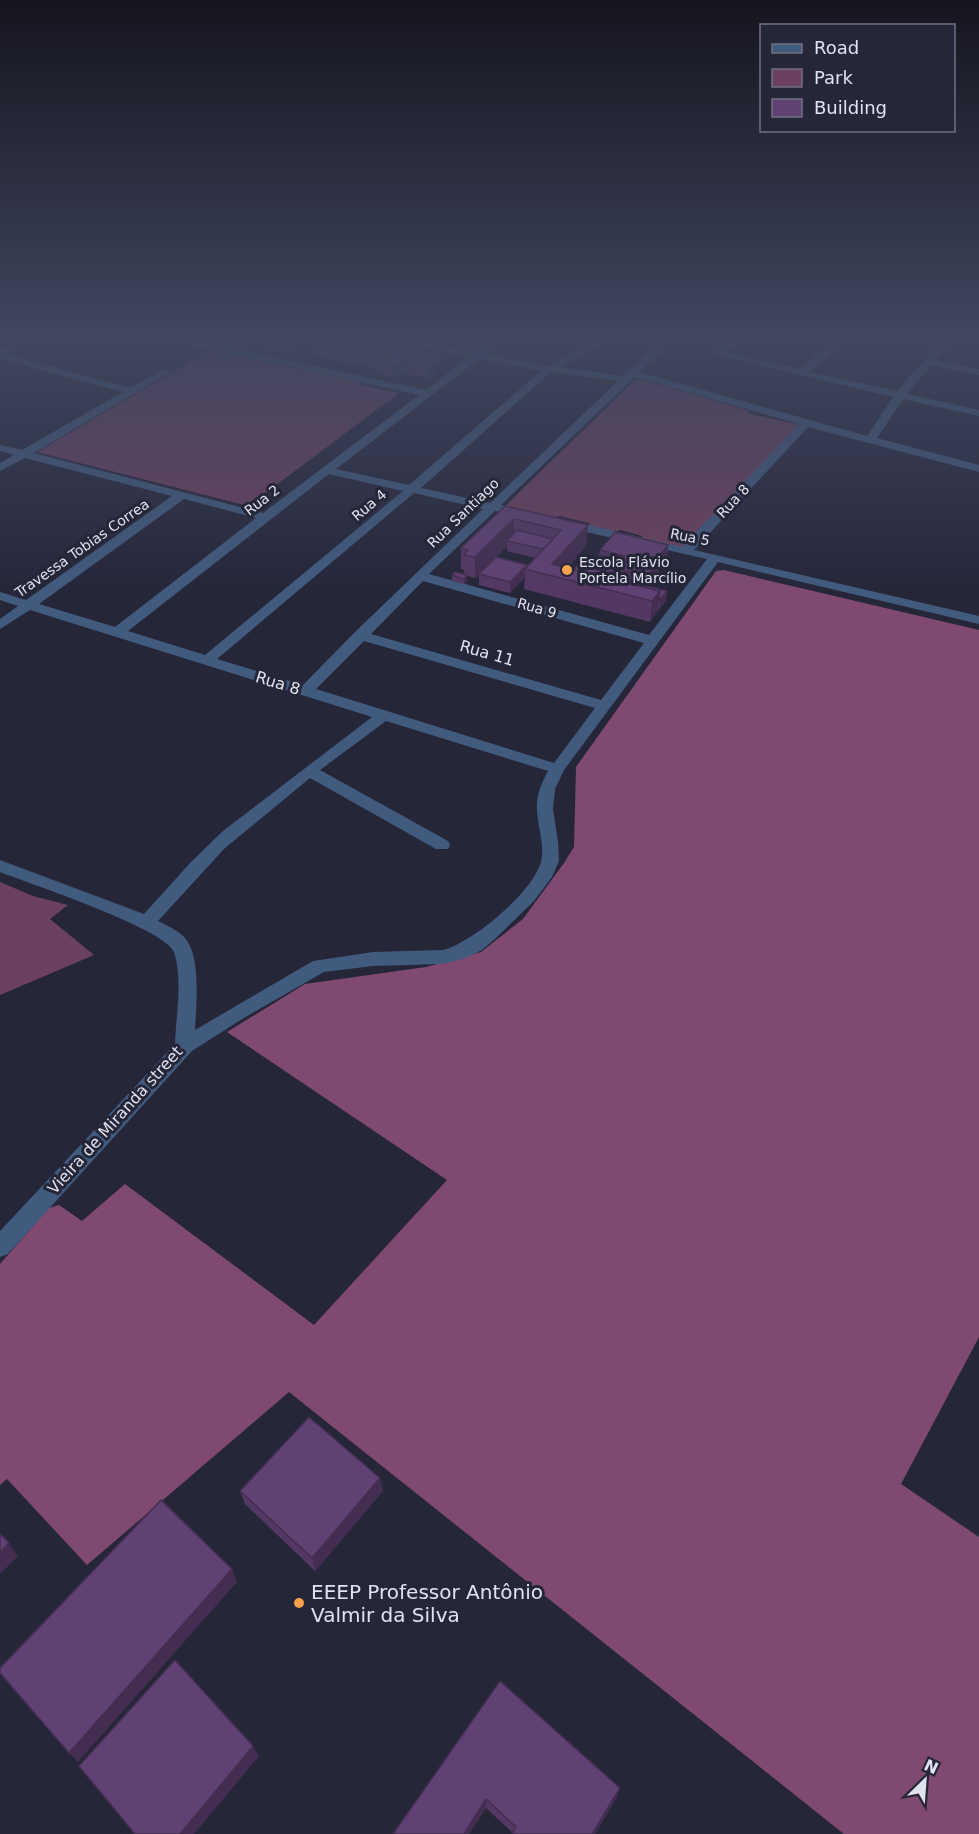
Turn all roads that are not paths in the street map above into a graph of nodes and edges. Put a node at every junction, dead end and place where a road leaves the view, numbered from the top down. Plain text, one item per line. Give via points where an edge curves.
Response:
1 (79, 422) edge
2 (389, 422) edge
3 (489, 422) edge
4 (580, 422) edge
5 (801, 422) edge
6 (883, 422) edge
7 (806, 423) junction
8 (872, 439) junction
9 (0, 448) edge
10 (24, 454) junction
11 (0, 468) edge
12 (979, 469) edge
13 (325, 470) junction
14 (411, 490) junction
15 (182, 495) junction
16 (492, 507) junction
17 (265, 516) junction
18 (685, 552) junction
19 (715, 557) junction
20 (420, 576) junction
21 (0, 596) edge
22 (28, 605) junction
23 (979, 620) edge
24 (0, 625) edge
25 (118, 632) junction
26 (360, 635) junction
27 (654, 641) junction
28 (206, 661) junction
29 (306, 691) junction
30 (605, 706) junction
31 (384, 715) junction
32 (557, 769) junction
33 (310, 772) junction
34 (442, 845) dead end
35 (0, 866) edge
36 (147, 922) junction
37 (185, 1046) junction
38 (0, 1247) edge

1 - 10 street
2 - 13 street, Rua 2
3 - 14 street, Rua 4
4 - 16 street, Rua Santiago
5 - 7 street
6 - 8 street
7 - 8 street
7 - 18 street, Rua 8
8 - 12 street
9 - 10 street
10 - 11 street
10 - 15 street
13 - 14 street, Rua 5
13 - 17 street, Rua 2
14 - 16 street, Rua 5
14 - 28 street, Rua 4
15 - 17 street
15 - 22 street, Travessa Tobias Correa
16 - 18 street, Rua 5
16 - 20 street, Rua Santiago
17 - 25 street, Rua 2
18 - 19 street, Rua 5
19 - 23 street, Rua 5
19 - 27 street
20 - 26 street, Rua Santiago
20 - 27 street, Rua 9
21 - 22 street, Rua 8
22 - 24 street, Travessa Tobias Correa
22 - 25 street, Rua 8
25 - 28 street, Rua 8
26 - 29 street, Rua Santiago
26 - 30 street, Rua 11
27 - 30 street
28 - 29 street, Rua 8
29 - 31 street, Rua 8
30 - 32 street
31 - 32 street, Rua 8
31 - 33 street
32 - 37 street via 547,789 550,861 543,877 528,897 475,945 443,957 373,959 321,966 268,993
33 - 34 street
33 - 36 street via 228,836
35 - 36 street, Vieira de Miranda street
36 - 37 street, Vieira de Miranda street via 177,941 183,952 187,984
37 - 38 street, Vieira de Miranda street

